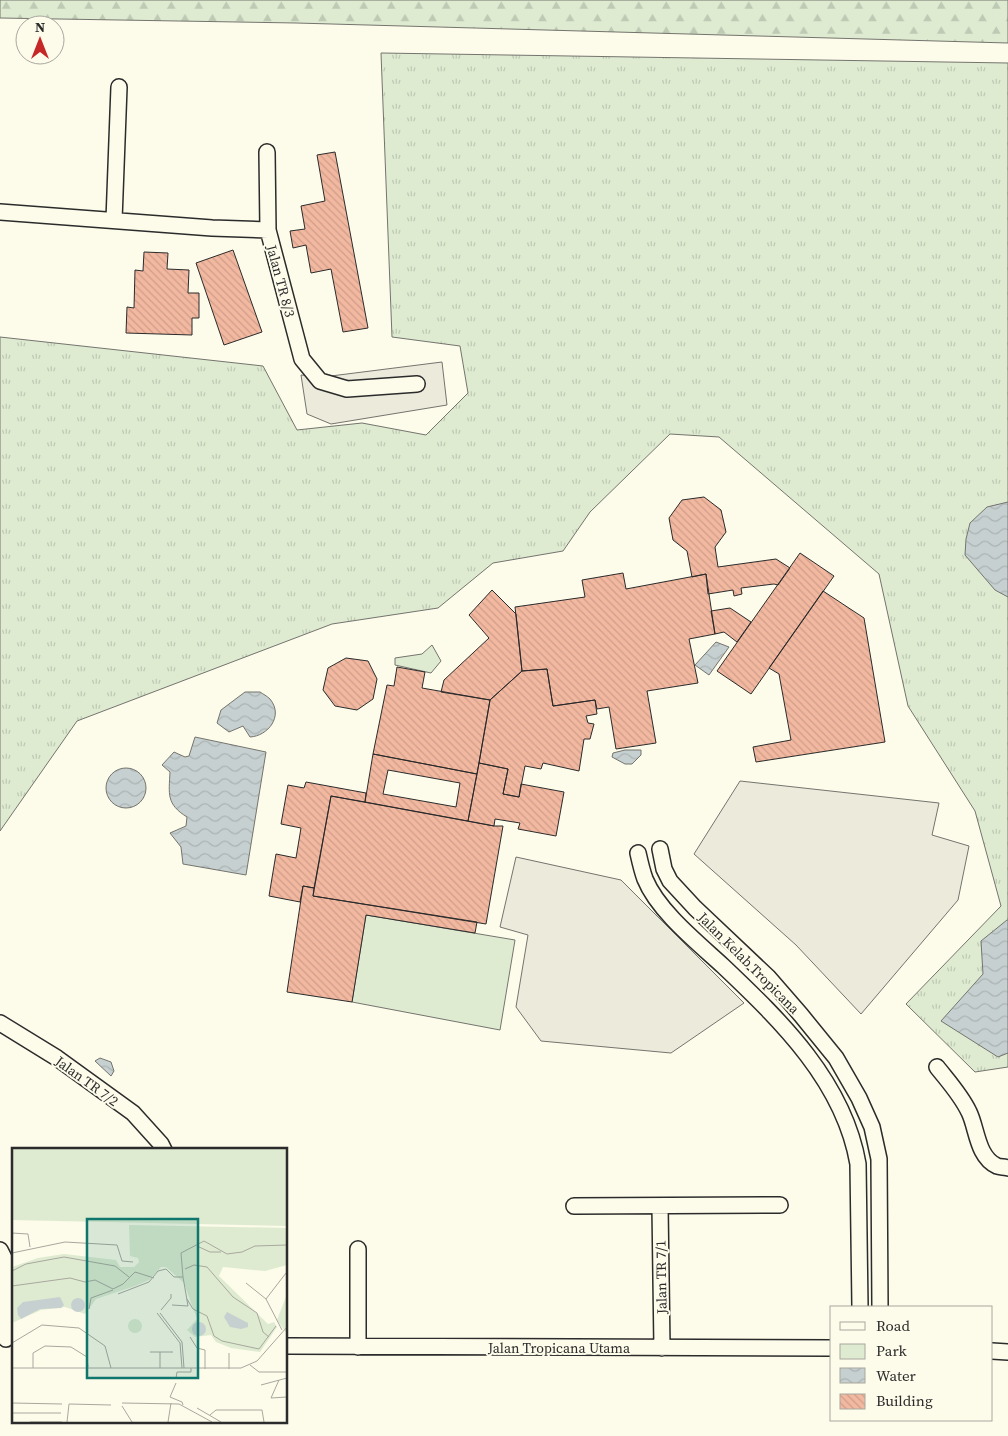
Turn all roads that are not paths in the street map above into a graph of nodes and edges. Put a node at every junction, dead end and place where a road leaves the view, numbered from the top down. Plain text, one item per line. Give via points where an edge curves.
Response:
1 (118, 87) dead end
2 (267, 152) dead end
3 (0, 212) edge
4 (114, 220) junction
5 (268, 230) junction
6 (417, 384) dead end
7 (660, 849) dead end
8 (638, 853) dead end
9 (0, 1023) edge
10 (937, 1067) dead end
11 (162, 1148) edge
12 (1008, 1168) edge
13 (780, 1205) dead end
14 (574, 1206) dead end
15 (660, 1206) junction
16 (358, 1249) dead end
17 (0, 1250) edge
18 (860, 1306) edge
19 (880, 1306) edge
20 (7, 1339) edge
21 (288, 1346) edge
22 (358, 1347) junction
23 (662, 1348) junction
24 (830, 1348) edge
25 (993, 1351) edge
26 (1008, 1352) edge

1 - 4 street
2 - 5 street
3 - 4 street, Jalan TR 8/3
4 - 5 street, Jalan TR 8/3
5 - 6 street, Jalan TR 8/3 via 302,359 320,381 347,388
7 - 19 street, Jalan Kelab Tropicana via 666,875 678,890 768,977 822,1040 852,1084 872,1127 879,1159
8 - 18 street, Jalan Kelab Tropicana via 646,880 663,906 789,1031 836,1101 858,1164
9 - 11 street, Jalan TR 7/2 via 57,1058 133,1113
10 - 12 street via 963,1100 987,1157 996,1166
13 - 15 street
14 - 15 street
15 - 23 street, Jalan TR 7/1
16 - 22 street
17 - 20 street via 7,1264
21 - 22 street, Jalan Tropicana Utama
22 - 23 street, Jalan Tropicana Utama
23 - 24 street, Jalan Tropicana Utama
25 - 26 street

